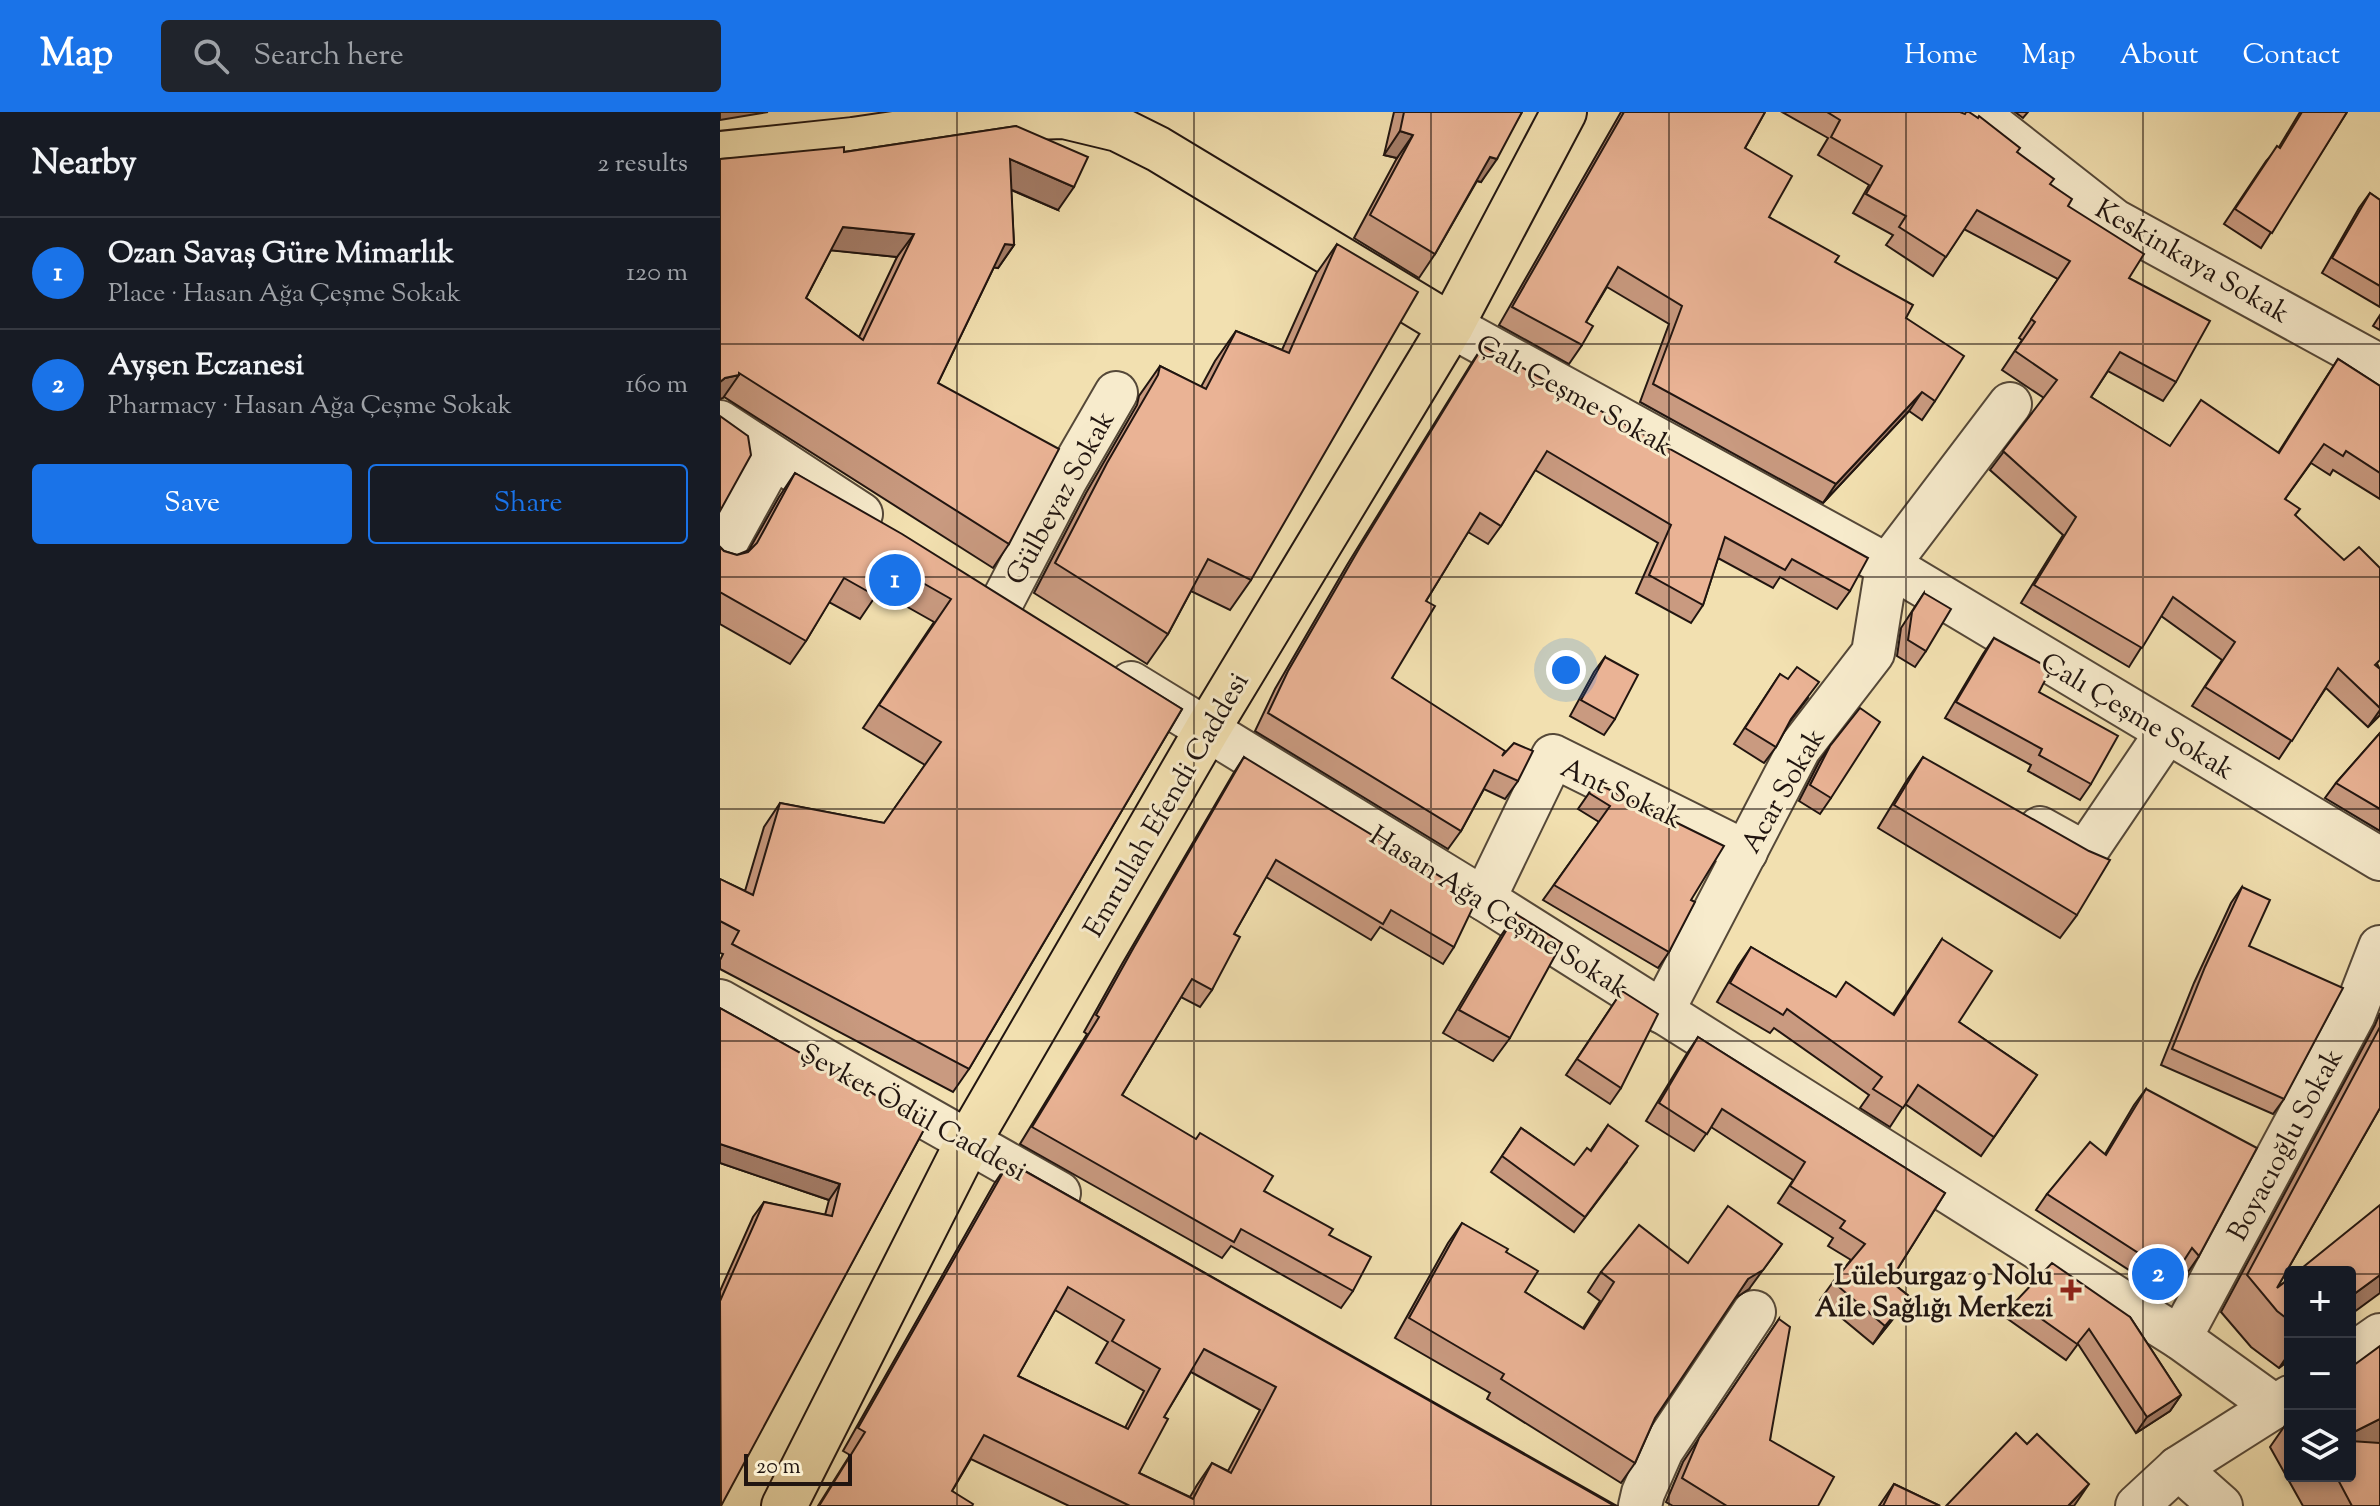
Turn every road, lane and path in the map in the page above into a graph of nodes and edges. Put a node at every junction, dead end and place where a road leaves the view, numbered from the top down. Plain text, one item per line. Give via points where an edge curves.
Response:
1 (1564, 112) edge
2 (1976, 112) edge
3 (1074, 114) edge
4 (905, 122) edge
5 (720, 154) edge
6 (1451, 326) junction
7 (2380, 366) edge
8 (1116, 393) dead end
9 (2010, 404) dead end
10 (720, 422) edge
11 (773, 458) junction
12 (894, 534) edge
13 (720, 554) edge
14 (1887, 566) junction
15 (1040, 626) edge
16 (1104, 666) edge
17 (1207, 730) junction
18 (2167, 732) junction
19 (2009, 810) edge
20 (1746, 852) junction
21 (2380, 859) edge
22 (1484, 899) junction
23 (2380, 947) edge
24 (720, 1001) edge
25 (1662, 1012) junction
26 (968, 1142) junction
27 (1091, 1211) edge
28 (1754, 1312) dead end
29 (2380, 1335) edge
30 (2180, 1338) junction
31 (2356, 1352) edge
32 (2283, 1402) edge
33 (2178, 1468) junction
34 (784, 1506) edge
35 (1640, 1506) edge
36 (2137, 1506) edge
37 (2221, 1506) edge

1 - 6 main road, Emrullah Efendi Caddesi
2 - 7 street, Keskinkaya Sokak via 2115,221
3 - 4 main road, Çalı Çeşme Sokak
3 - 6 main road, Çalı Çeşme Sokak via 1158,149
4 - 5 main road, Çalı Çeşme Sokak via 853,140
6 - 14 street, Çalı Çeşme Sokak
6 - 17 main road, Emrullah Efendi Caddesi
8 - 15 street, Gülbeyaz Sokak via 1065,481 988,593
9 - 14 street
10 - 11 street
11 - 12 street
11 - 13 street
14 - 18 street, Çalı Çeşme Sokak
14 - 20 street, Acar Sokak via 1873,653 1799,749
16 - 17 street, Hasan Ağa Çeşme Sokak
17 - 22 street, Hasan Ağa Çeşme Sokak
17 - 26 main road, Emrullah Efendi Caddesi
18 - 19 street via 2085,853
18 - 21 street, Çalı Çeşme Sokak
20 - 22 street, Ant Sokak via 1553,756
20 - 25 street, Acar Sokak
22 - 25 street, Hasan Ağa Çeşme Sokak
23 - 30 street, Boyacıoğlu Sokak via 2354,1014
24 - 26 street, Şevket Ödül Caddesi
25 - 30 street, Hasan Ağa Çeşme Sokak
26 - 27 street, Şevket Ödül Caddesi
26 - 34 main road, Emrullah Efendi Caddesi
28 - 35 street via 1662,1450
29 - 31 street
30 - 32 street, Hasan Ağa Çeşme Sokak
32 - 33 street
33 - 36 street
33 - 37 street

